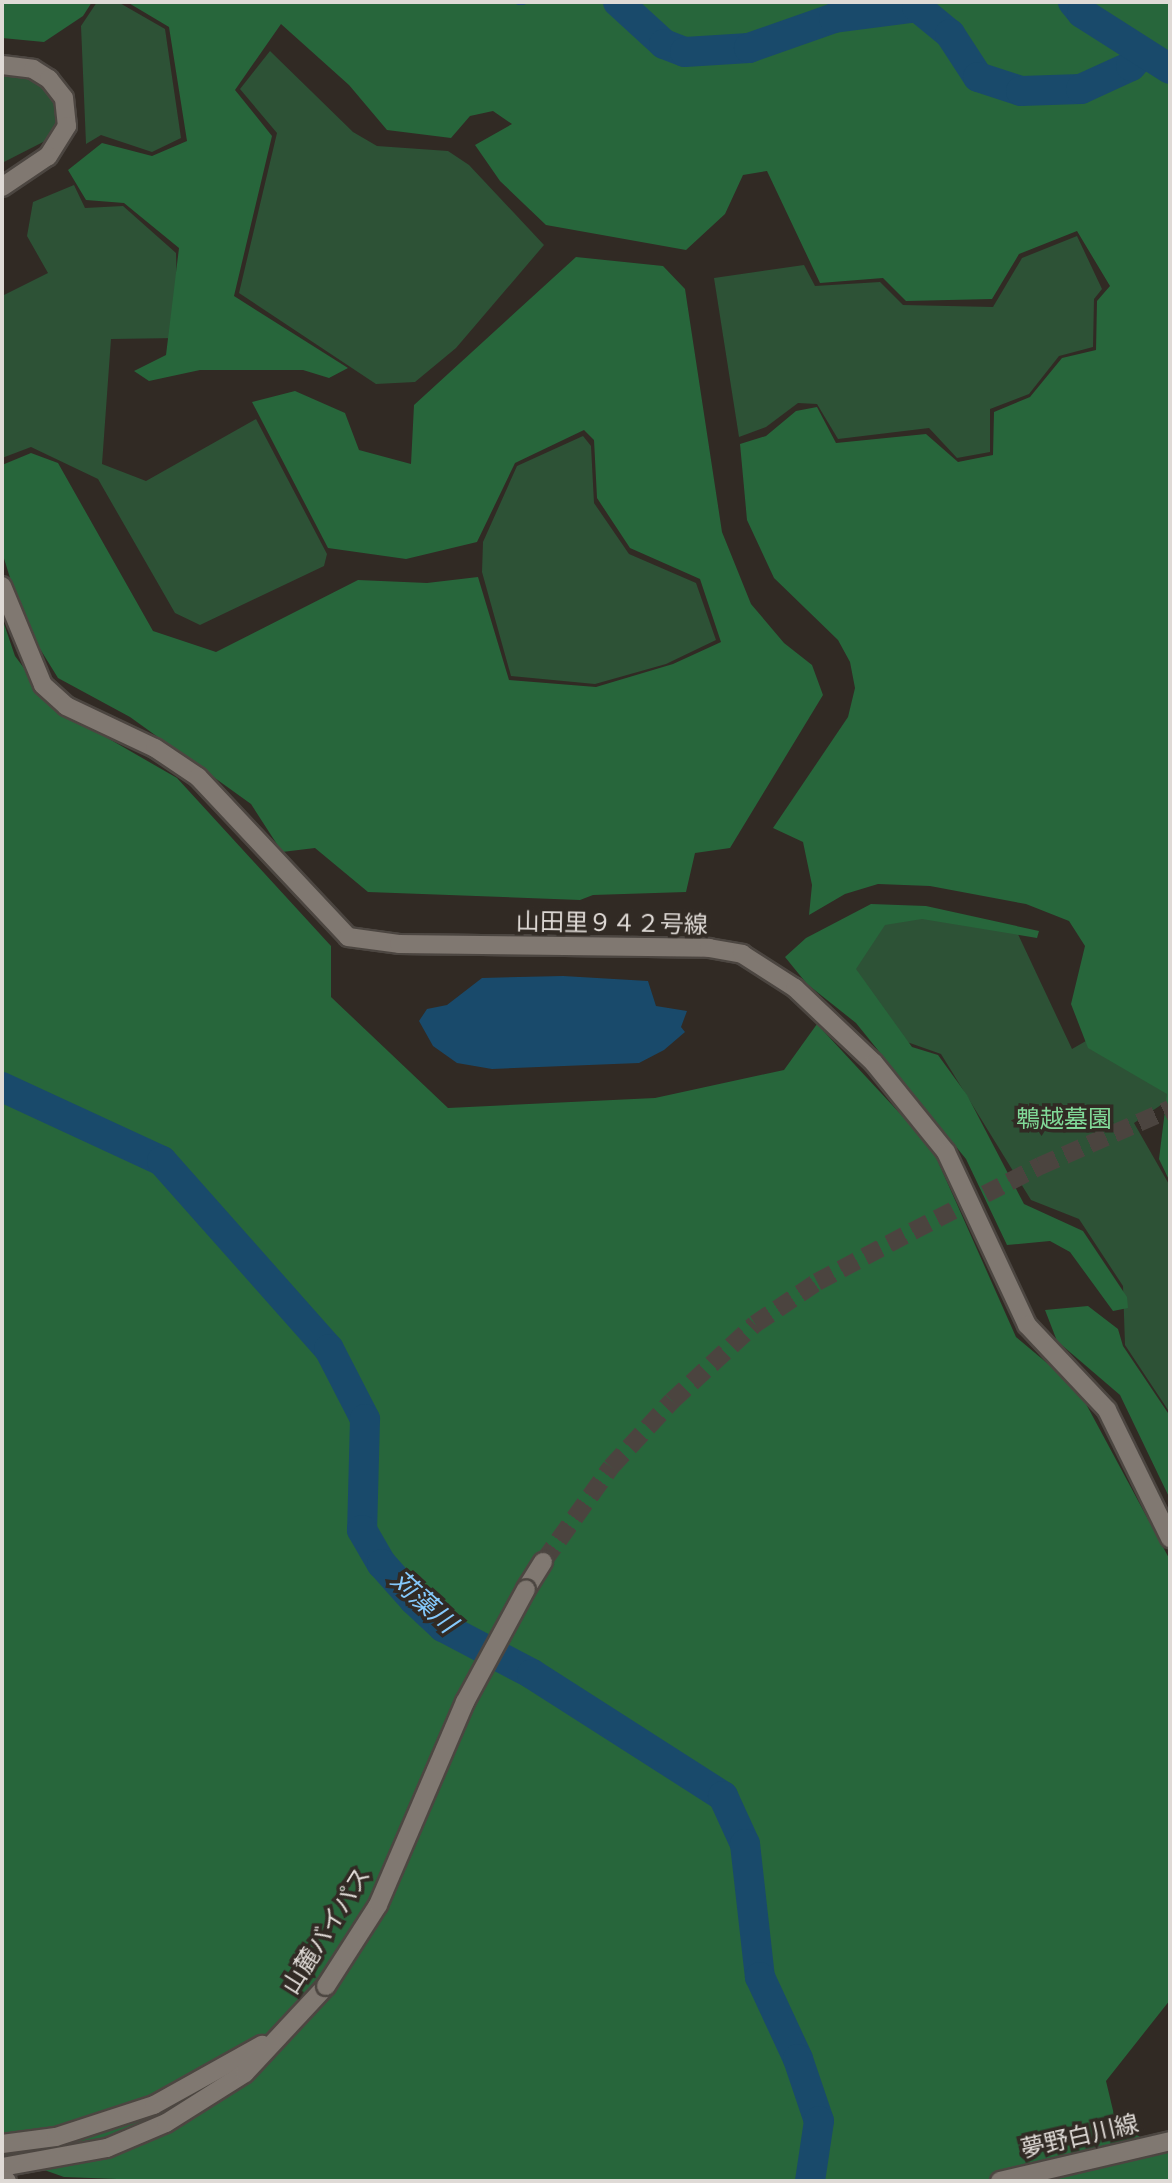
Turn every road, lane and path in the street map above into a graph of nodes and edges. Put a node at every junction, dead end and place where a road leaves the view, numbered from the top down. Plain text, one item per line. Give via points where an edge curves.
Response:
1 (2, 65) edge
2 (2, 187) edge
3 (2, 586) edge
4 (1170, 1538) edge
5 (543, 1562) tunnel mouth
6 (210, 2088) junction
7 (1170, 2141) edge
8 (2, 2144) edge
9 (2, 2167) edge
10 (1000, 2181) edge

1 - 2 street via 33,69 49,79 64,98 67,126 48,156
3 - 4 street, 山田里９４２号線 via 43,685 66,706 155,748 198,777 348,937 399,944 709,948 742,954 795,988 874,1063 946,1152 1027,1325 1107,1410
5 - 6 street, 山麓バイパス, bridge via 465,1702 378,1905 299,2020
6 - 8 street via 104,2124
6 - 9 street via 107,2148
7 - 10 street, 夢野白川線

